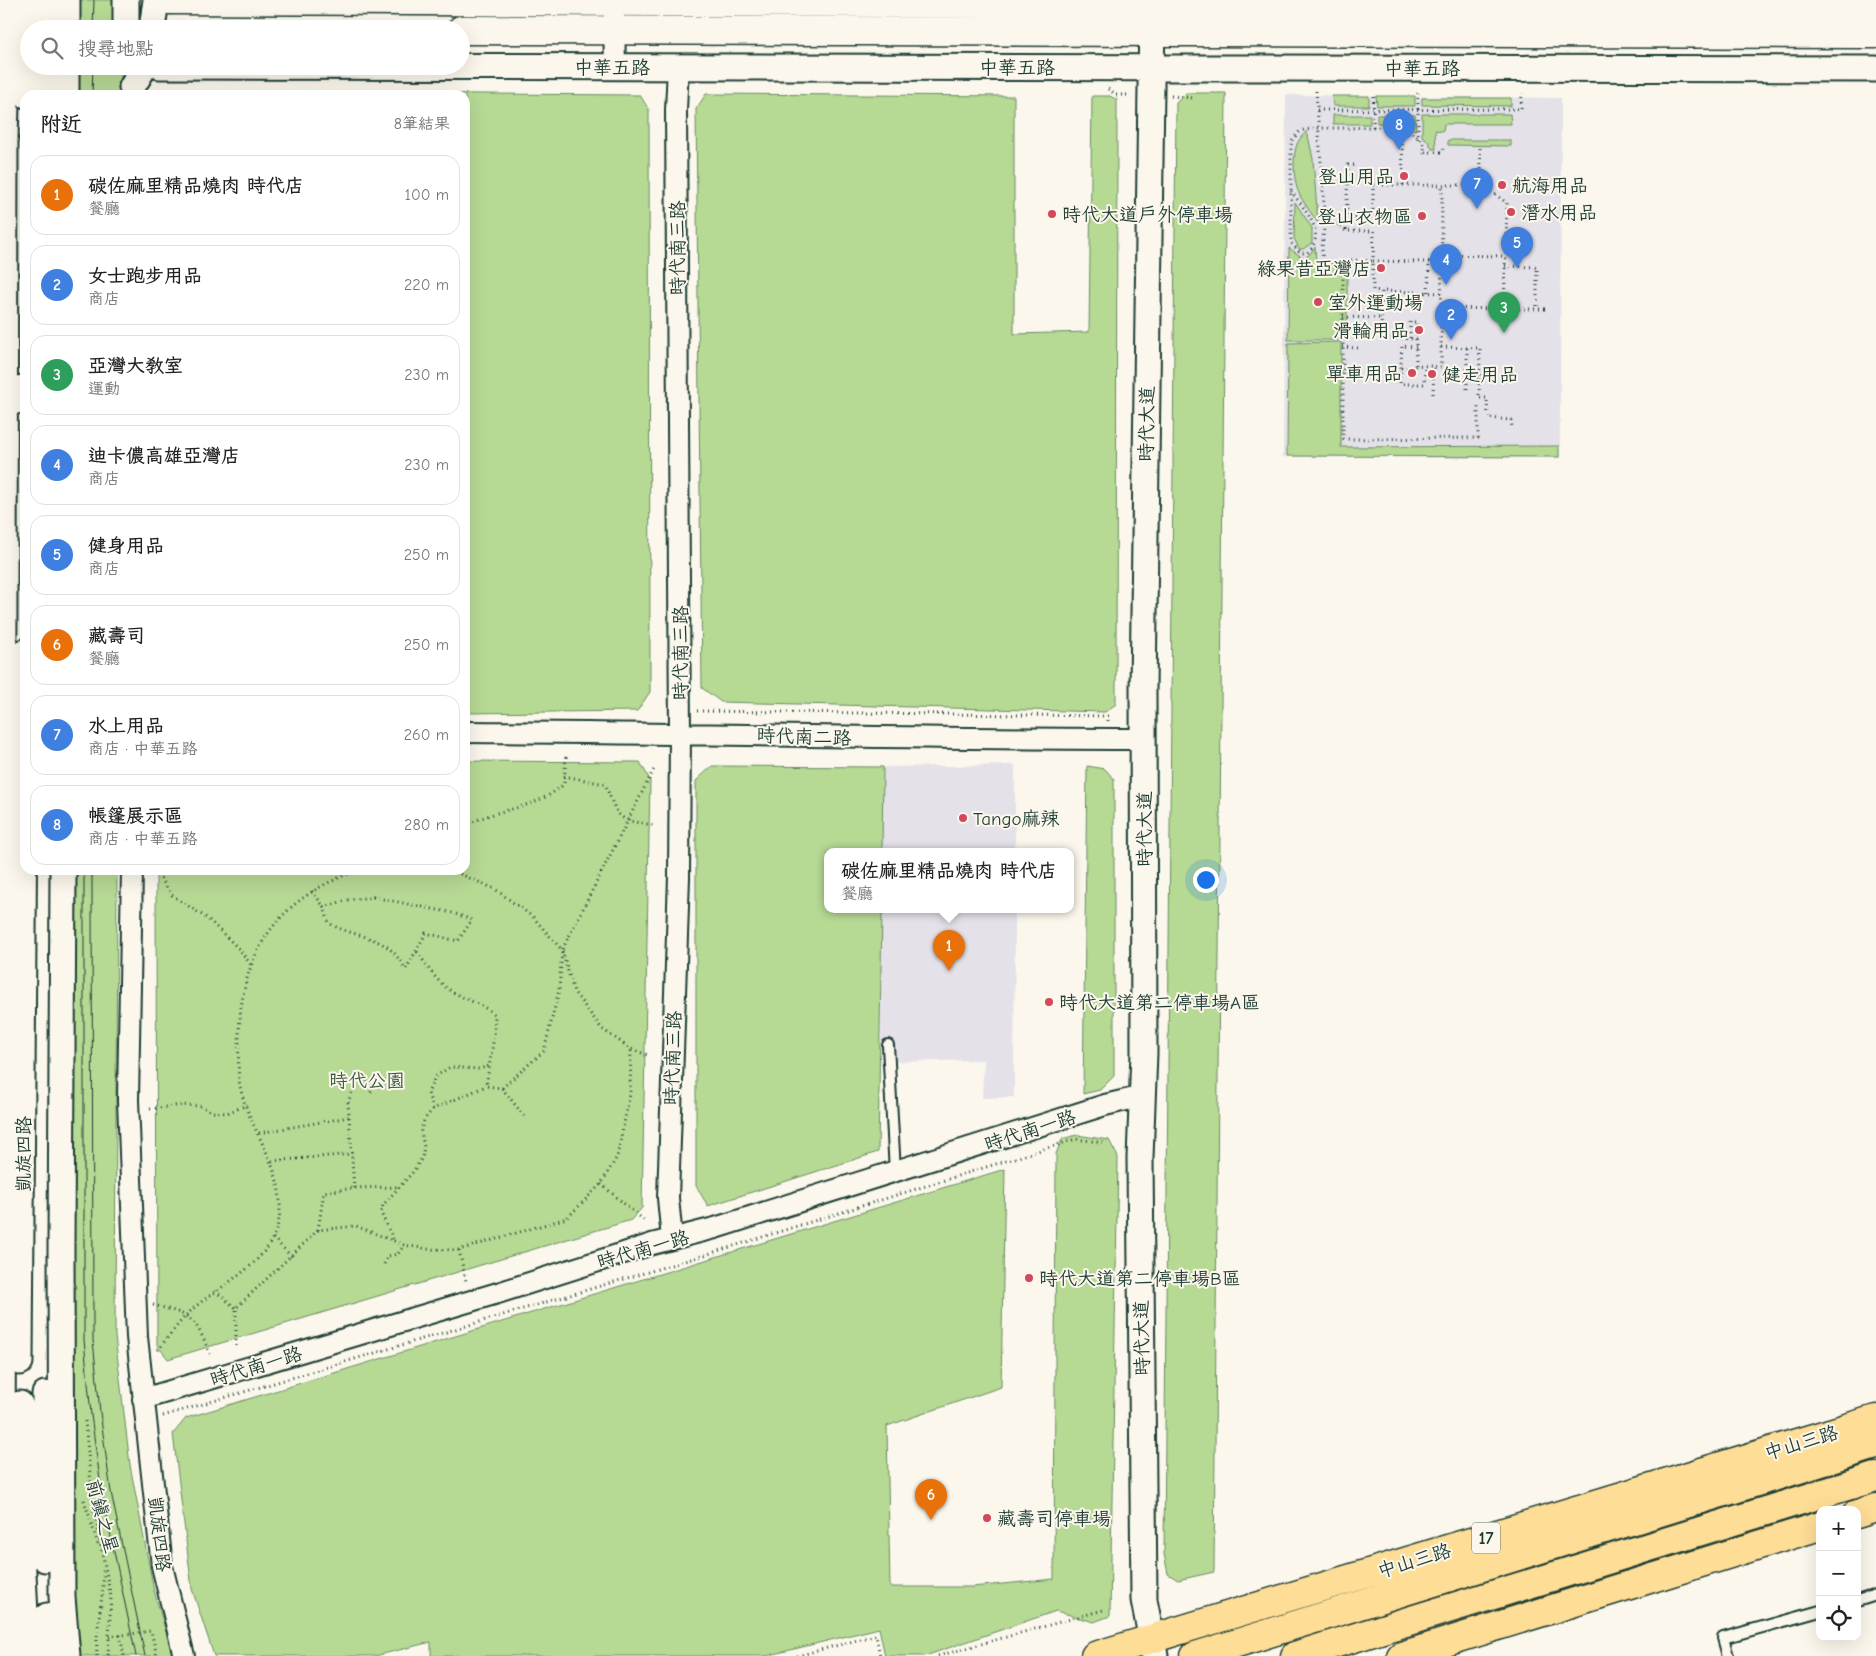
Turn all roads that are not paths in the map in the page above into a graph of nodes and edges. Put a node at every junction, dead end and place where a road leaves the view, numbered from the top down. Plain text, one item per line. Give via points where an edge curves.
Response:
1 (10, 0) edge
2 (26, 0) edge
3 (47, 0) edge
4 (67, 0) edge
5 (126, 0) edge
6 (156, 0) edge
7 (168, 0) edge
8 (614, 1) edge
9 (1152, 2) edge
10 (1667, 3) edge
11 (1876, 7) edge
12 (26, 20) edge
13 (47, 20) edge
14 (67, 20) edge
15 (126, 20) edge
16 (153, 20) edge
17 (470, 30) edge
18 (614, 31) junction
19 (1151, 32) junction
20 (1668, 34) junction
21 (1876, 34) edge
22 (470, 67) edge
23 (615, 67) junction
24 (678, 67) junction
25 (1151, 67) junction
26 (1876, 69) edge
27 (26, 75) edge
28 (47, 75) edge
29 (66, 75) edge
30 (26, 90) edge
31 (47, 90) edge
32 (66, 90) edge
33 (3, 140) edge
34 (10, 397) edge
35 (20, 698) edge
36 (470, 732) edge
37 (680, 733) junction
38 (1144, 739) junction
39 (13, 762) edge
40 (46, 875) edge
41 (63, 875) edge
42 (132, 875) edge
43 (1, 1006) edge
44 (888, 1045) dead end
45 (1143, 1096) junction
46 (895, 1172) junction
47 (672, 1239) junction
48 (1, 1250) edge
49 (8, 1362) edge
50 (143, 1399) junction
51 (1876, 1419) edge
52 (1876, 1445) edge
53 (1876, 1477) edge
54 (1876, 1508) edge
55 (31, 1510) edge
56 (1861, 1513) edge
57 (1816, 1527) edge
58 (1876, 1596) edge
59 (2, 1597) edge
60 (1861, 1600) edge
61 (1816, 1612) edge
62 (1153, 1648) edge
63 (9, 1656) edge
64 (27, 1656) edge
65 (49, 1656) edge
66 (66, 1656) edge
67 (184, 1656) edge
68 (1095, 1656) edge
69 (1195, 1656) edge
70 (1295, 1656) edge
71 (1402, 1656) edge
72 (1728, 1656) edge

1 - 33 street, 凱旋四路
2 - 12 street
3 - 13 street
4 - 14 street
5 - 15 street
6 - 16 street
7 - 8 main road
8 - 9 main road
8 - 18 street
9 - 10 main road
9 - 19 street, 時代大道
10 - 11 main road
10 - 20 street
17 - 18 main road, 中華五路
18 - 19 main road, 中華五路
18 - 23 street
19 - 20 main road, 中華五路
19 - 25 street, 時代大道
20 - 21 main road, 中華五路
22 - 23 street, 中華五路
23 - 24 street, 中華五路
24 - 25 street, 中華五路
24 - 37 street, 時代南三路
25 - 26 street, 中華五路
25 - 38 street, 時代大道
27 - 30 street
28 - 31 street
29 - 32 street
33 - 34 street, 凱旋四路
34 - 39 street, 凱旋四路
35 - 39 street, 凱旋四路
36 - 37 street, 時代南二路
37 - 38 street, 時代南二路 via 895,739
37 - 47 street, 時代南三路 via 668,1198
38 - 45 street, 時代大道
39 - 43 street, 凱旋四路
39 - 49 street, 凱旋四路
40 - 55 street, 凱旋四路
41 - 55 street, 凱旋四路
42 - 50 street, 凱旋四路 via 128,1100 137,1337
43 - 48 street, 凱旋四路
44 - 46 lane
45 - 46 street, 時代南一路 via 1105,1105
45 - 62 street, 時代大道 via 1140,1158 1144,1593
46 - 47 street, 時代南一路
47 - 50 street, 時代南一路
48 - 49 street, 凱旋四路
49 - 55 street, 凱旋四路
50 - 67 street, 凱旋四路 via 162,1566
51 - 62 main road, 中山三路 / 17
52 - 69 main road, 中山三路 / 17
53 - 70 main road
54 - 56 main road
55 - 59 street, 凱旋四路
55 - 64 street, 凱旋四路
55 - 65 street, 凱旋四路
55 - 66 street, 凱旋四路 via 62,1597
57 - 71 main road
58 - 60 lane
59 - 63 street, 凱旋四路
61 - 72 lane via 1723,1638
62 - 68 main road, 中山三路 / 17

